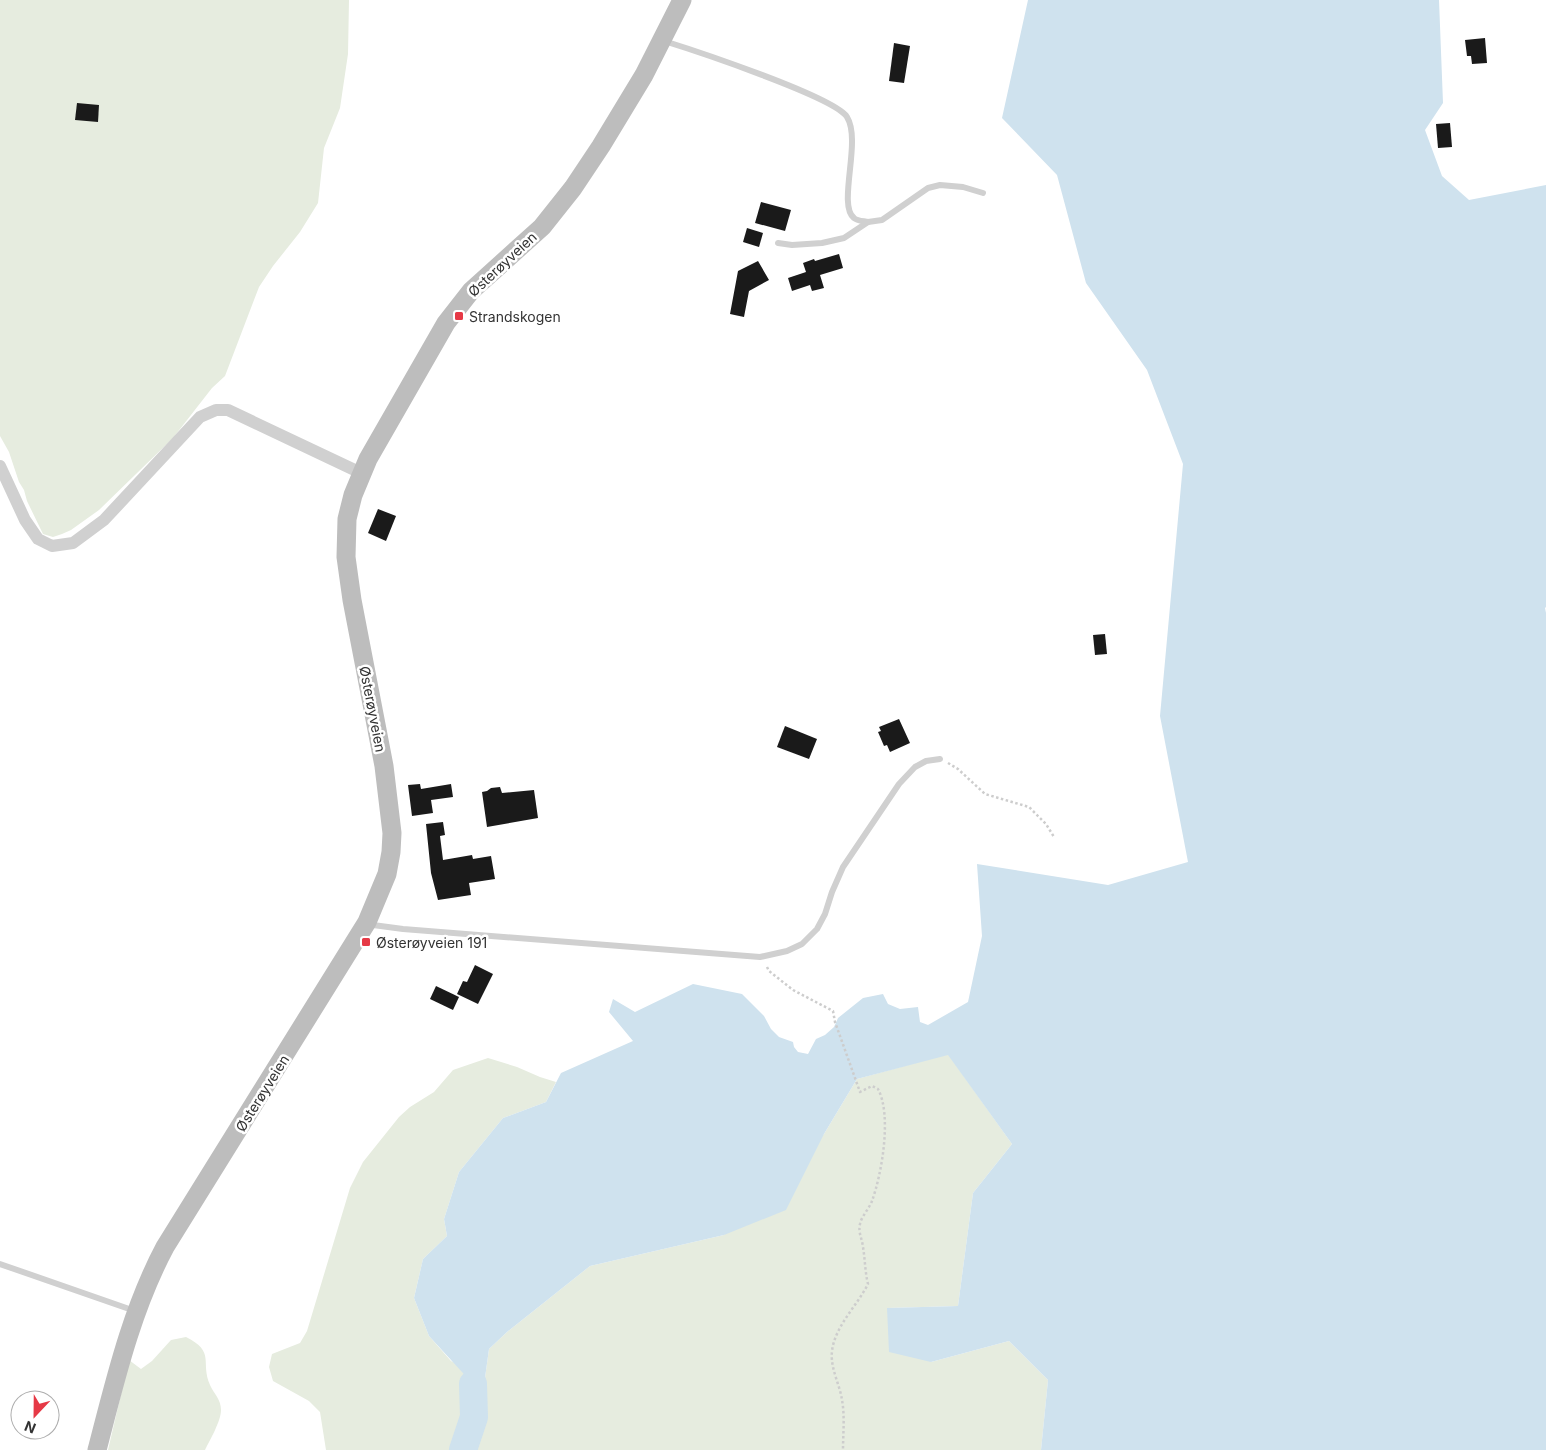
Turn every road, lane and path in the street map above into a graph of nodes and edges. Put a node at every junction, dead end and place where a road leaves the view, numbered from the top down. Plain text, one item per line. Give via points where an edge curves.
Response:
1 (682, 0) edge
2 (662, 40) junction
3 (983, 193) dead end
4 (868, 222) junction
5 (778, 243) dead end
6 (0, 466) edge
7 (361, 473) junction
8 (940, 760) joint
9 (1054, 837) dead end
10 (368, 922) junction
11 (760, 957) junction
12 (0, 1264) edge
13 (136, 1312) junction
14 (97, 1450) edge
15 (843, 1450) edge

1 - 2 main road, Østerøyveien
2 - 4 lane via 744,68 842,112 852,134 848,206 851,216
2 - 7 main road, Østerøyveien via 601,146 558,208 528,240 481,280 454,312
3 - 4 lane via 963,186 940,185 922,192 882,220
4 - 5 lane via 844,238 822,243
6 - 7 street via 24,520 38,539 52,546 72,543 104,520 200,417 216,410 228,410
7 - 10 main road, Østerøyveien via 347,519 346,557 386,775 392,833 387,874
8 - 9 path via 958,769 985,794 1029,807
8 - 11 lane via 926,761 915,767 899,784 843,867 817,929 802,944
10 - 11 lane via 373,926 403,930
10 - 13 main road, Østerøyveien via 165,1247
11 - 15 path via 769,971 793,990 834,1011 860,1092 872,1086 878,1089 886,1119 880,1175 868,1209 860,1221 859,1233 868,1284 849,1313 832,1351 843,1401
12 - 13 lane
13 - 14 main road, Østerøyveien

